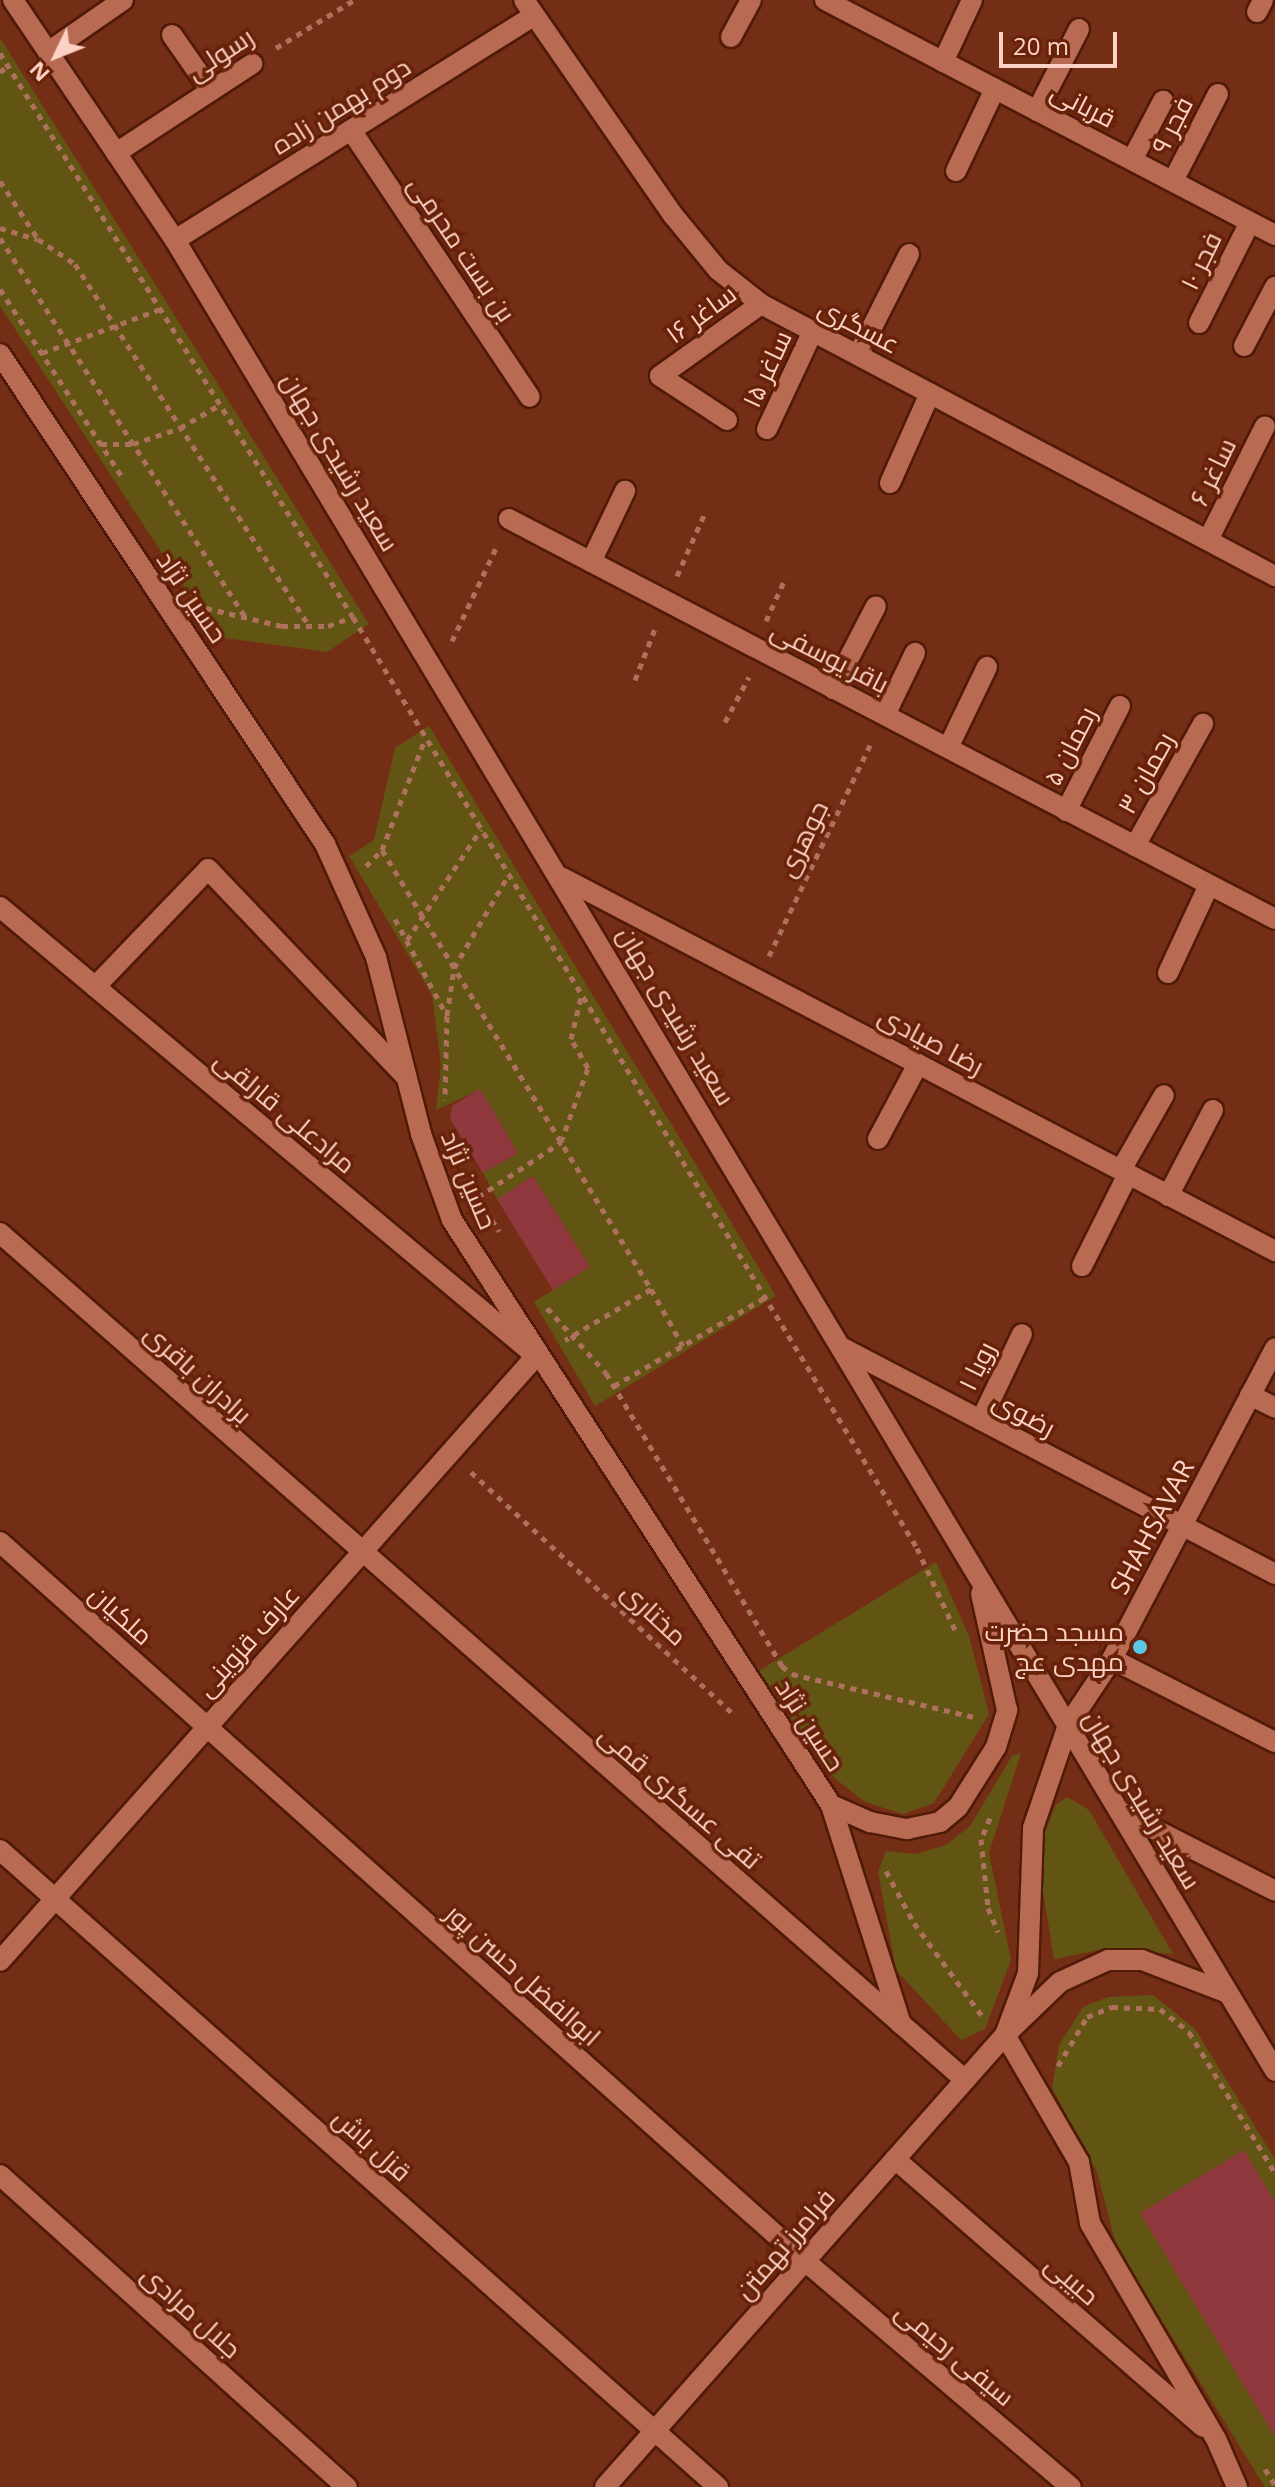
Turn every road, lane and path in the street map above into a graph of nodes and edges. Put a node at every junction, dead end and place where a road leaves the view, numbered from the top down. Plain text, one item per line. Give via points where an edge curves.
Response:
1 (13, 0) edge
2 (123, 0) edge
3 (354, 0) edge
4 (751, 0) edge
5 (825, 0) edge
6 (972, 0) edge
7 (529, 8) edge
8 (861, 8) edge
9 (1079, 29) dead end
10 (172, 35) dead end
11 (731, 37) dead end
12 (48, 52) junction
13 (0, 53) edge
14 (943, 62) junction
15 (252, 64) joint
16 (8, 66) junction
17 (0, 72) edge
18 (995, 89) junction
19 (211, 91) junction
20 (1218, 94) dead end
21 (1163, 101) dead end
22 (1037, 111) junction
23 (351, 130) junction
24 (116, 153) junction
25 (1132, 160) junction
26 (956, 171) dead end
27 (0, 181) edge
28 (1173, 181) junction
29 (1250, 222) junction
30 (0, 228) edge
31 (1275, 235) edge
32 (0, 238) edge
33 (38, 239) junction
34 (175, 240) junction
35 (909, 254) dead end
36 (1275, 287) edge
37 (0, 289) edge
38 (761, 304) junction
39 (160, 309) junction
40 (1199, 323) dead end
41 (115, 327) junction
42 (813, 331) junction
43 (66, 340) junction
44 (1244, 346) dead end
45 (42, 353) junction
46 (0, 354) edge
47 (858, 355) junction
48 (930, 393) junction
49 (530, 397) dead end
50 (221, 404) junction
51 (727, 420) dead end
52 (1265, 426) dead end
53 (180, 428) junction
54 (767, 429) dead end
55 (100, 444) junction
56 (133, 444) junction
57 (125, 483) dead end
58 (890, 483) dead end
59 (625, 491) dead end
60 (704, 515) dead end
61 (509, 519) joint
62 (1208, 540) junction
63 (591, 562) junction
64 (1275, 575) edge
65 (786, 577) dead end
66 (199, 598) dead end
67 (665, 601) junction
68 (876, 606) dead end
69 (206, 608) junction
70 (245, 617) junction
71 (353, 617) junction
72 (214, 621) dead end
73 (309, 626) junction
74 (758, 649) junction
75 (915, 653) dead end
76 (987, 667) dead end
77 (437, 671) junction
78 (635, 680) dead end
79 (833, 689) junction
80 (1120, 706) dead end
81 (885, 715) junction
82 (725, 722) dead end
83 (1203, 724) dead end
84 (426, 738) junction
85 (948, 748) junction
86 (1066, 811) junction
87 (481, 829) junction
88 (1135, 846) junction
89 (382, 850) junction
90 (356, 855) dead end
91 (364, 868) junction
92 (508, 875) junction
93 (563, 877) junction
94 (371, 880) dead end
95 (1209, 885) junction
96 (386, 904) dead end
97 (0, 907) edge
98 (422, 915) junction
99 (1275, 919) edge
100 (407, 940) junction
101 (454, 968) junction
102 (1168, 973) dead end
103 (758, 979) junction
104 (95, 987) junction
105 (581, 996) junction
106 (447, 1016) junction
107 (918, 1064) junction
108 (406, 1077) junction
109 (1164, 1095) dead end
110 (1213, 1110) dead end
111 (442, 1116) dead end
112 (878, 1139) dead end
113 (561, 1142) junction
114 (1124, 1172) junction
115 (470, 1184) dead end
116 (1168, 1196) junction
117 (478, 1197) junction
118 (0, 1233) edge
119 (501, 1234) dead end
120 (1275, 1251) edge
121 (1082, 1266) dead end
122 (651, 1289) junction
123 (540, 1296) dead end
124 (764, 1298) junction
125 (1022, 1334) dead end
126 (575, 1335) junction
127 (683, 1346) junction
128 (843, 1348) junction
129 (1275, 1348) edge
130 (536, 1356) junction
131 (614, 1386) junction
132 (1250, 1395) junction
133 (1275, 1408) edge
134 (981, 1420) junction
135 (450, 1453) junction
136 (1182, 1527) junction
137 (0, 1542) edge
138 (361, 1554) junction
139 (971, 1564) junction
140 (1275, 1574) edge
141 (962, 1646) dead end
142 (1112, 1659) junction
143 (978, 1704) dead end
144 (739, 1719) dead end
145 (980, 1719) junction
146 (1068, 1725) junction
147 (207, 1727) junction
148 (975, 1730) dead end
149 (1275, 1742) edge
150 (831, 1805) junction
151 (1119, 1811) junction
152 (991, 1814) dead end
153 (0, 1850) edge
154 (878, 1860) dead end
155 (1275, 1891) edge
156 (55, 1899) junction
157 (1000, 1938) dead end
158 (0, 1961) edge
159 (1225, 1992) junction
160 (901, 2024) junction
161 (1005, 2035) junction
162 (1047, 2066) dead end
163 (1273, 2066) edge
164 (965, 2080) junction
165 (895, 2159) junction
166 (1275, 2173) edge
167 (0, 2175) edge
168 (805, 2261) junction
169 (655, 2431) junction
170 (1216, 2439) junction
171 (1259, 2459) dead end
172 (1275, 2485) edge
173 (347, 2487) edge
174 (605, 2487) edge
175 (718, 2487) edge
176 (1071, 2487) edge
177 (1237, 2487) edge

1 - 12 street, سعید رشیدی جهان
2 - 12 street
3 - 15 path, رسولی
4 - 11 street
5 - 8 street, قربانی
6 - 14 street
7 - 23 street, دوم بهمن زاده
7 - 38 street, عسگری via 673,215 718,270
8 - 14 street, قربانی
9 - 22 street
10 - 19 street
12 - 24 street, سعید رشیدی جهان
13 - 16 path
14 - 18 street, قربانی
15 - 19 street, رسولی
16 - 17 path
16 - 39 path
18 - 22 street, قربانی
18 - 26 street
19 - 24 street, رسولی
20 - 28 street, فجر ۹
21 - 25 street
22 - 25 street, قربانی
23 - 34 street, دوم بهمن زاده
23 - 49 street, بن بست محرمی
24 - 34 street, سعید رشیدی جهان
25 - 28 street, قربانی
27 - 33 path
28 - 29 street, قربانی
29 - 31 street, قربانی
29 - 40 street, فجر ۱۰
30 - 33 path
32 - 43 path
33 - 41 path via 75,264
34 - 77 street, سعید رشیدی جهان
35 - 47 street
36 - 44 street
37 - 45 path
38 - 42 street, عسگری
38 - 51 street, ساغر ۱۶ via 660,376
39 - 41 path
39 - 50 path
41 - 43 path
41 - 53 path
42 - 47 street, عسگری
42 - 54 street, ساغر ۱۵
43 - 45 path
43 - 56 path
45 - 55 path
46 - 108 street, حسین نژاد via 325,844 376,957
47 - 48 street, عسگری
48 - 58 street
48 - 62 street, عسگری
50 - 53 path
50 - 71 path
52 - 62 street, ساغر ۶
53 - 56 path
53 - 73 path
55 - 56 path
55 - 57 path
56 - 70 path
59 - 63 street
60 - 67 path
61 - 63 street, باقر یوسفی
61 - 77 path
62 - 64 street, عسگری
63 - 67 street, باقر یوسفی
65 - 74 path
66 - 69 path
67 - 74 street, باقر یوسفی
67 - 78 path
68 - 79 street
69 - 70 path
69 - 72 path
70 - 73 path
71 - 73 path
71 - 84 path
74 - 79 street, باقر یوسفی
74 - 82 path
75 - 81 street
76 - 85 street
77 - 93 street, سعید رشیدی جهان
79 - 81 street, باقر یوسفی
80 - 86 street, رحمان ۵
81 - 85 street, باقر یوسفی
81 - 103 path, جوهری
83 - 88 street, رحمان ۳
84 - 87 path
84 - 89 path
85 - 86 street, باقر یوسفی
86 - 88 street, باقر یوسفی
87 - 92 path
87 - 98 path
88 - 95 street, باقر یوسفی
89 - 91 path
89 - 98 path
90 - 91 path
91 - 94 path
92 - 101 path
92 - 105 path
93 - 103 street, رضا صیادی
93 - 128 street, سعید رشیدی جهان
95 - 99 street, باقر یوسفی
95 - 102 street
96 - 100 path
97 - 104 street, مرادعلی قارلقی
98 - 100 path
98 - 101 path
100 - 106 path
101 - 106 path
101 - 113 path
103 - 107 street, رضا صیادی
104 - 108 street via 208,869
104 - 130 street, مرادعلی قارلقی
105 - 113 path via 571,1039 588,1068
105 - 124 path
106 - 111 path
107 - 112 street
107 - 114 street, رضا صیادی
108 - 130 street, حسین نژاد via 452,1220
109 - 114 street
110 - 116 street
113 - 117 path
113 - 122 path
114 - 116 street, رضا صیادی
114 - 121 street
115 - 117 path
116 - 120 street, رضا صیادی
117 - 119 path
118 - 138 street, برادران باقری
122 - 126 path
122 - 127 path
123 - 126 path
124 - 127 path
124 - 141 path via 917,1548
125 - 134 street, رویا ۱
126 - 131 path
127 - 131 path
128 - 134 street, رضوی
128 - 139 street, سعید رشیدی جهان
129 - 132 street, SHAHSAVAR
130 - 135 street, عارف قزوینی
130 - 150 street, حسین نژاد
131 - 145 path via 782,1666 792,1674
132 - 133 street
132 - 136 street, SHAHSAVAR
134 - 136 street, رضوی
135 - 138 street, عارف قزوینی
135 - 144 path, مختاری
136 - 140 street, رضوی
136 - 142 street, SHAHSAVAR
137 - 147 street, ملکیان
138 - 147 street, عارف قزوینی
138 - 160 street, تفی عسگری قمی
139 - 146 street, سعید رشیدی جهان
139 - 150 street via 1001,1662 1007,1710 977,1779 940,1822 907,1829 870,1822
142 - 146 street, SHAHSAVAR
142 - 149 street
143 - 145 path
145 - 148 path
146 - 151 street, سعید رشیدی جهان
146 - 161 street, SHAHSAVAR via 1033,1828 1028,1973
147 - 156 street, عارف قزوینی
147 - 168 street, ابوالفضل حسن پور
150 - 160 street, حسین نژاد
151 - 155 street
151 - 159 street, سعید رشیدی جهان
152 - 157 path via 981,1839 988,1908
153 - 156 street, قزل باش
154 - 161 path via 982,2016
156 - 158 street, عارف قزوینی
156 - 169 street, قزل باش
159 - 161 street, فرامرز تهمتن via 1142,1960 1108,1960 1060,1982
159 - 163 street, سعید رشیدی جهان
160 - 164 street, تفی عسگری قمی
161 - 164 street, فرامرز تهمتن
161 - 170 street via 1079,2162 1090,2223
162 - 166 path via 1054,2076 1087,2017 1112,2007 1160,2009 1189,2032
164 - 165 street, فرامرز تهمتن
165 - 168 street, فرامرز تهمتن
165 - 170 street, حبیبی
167 - 173 street, جلال مرادی
168 - 169 street, فرامرز تهمتن
168 - 176 street, سیفی رحیمی
169 - 174 street, فرامرز تهمتن
169 - 175 street, قزل باش
170 - 177 street
171 - 172 path

